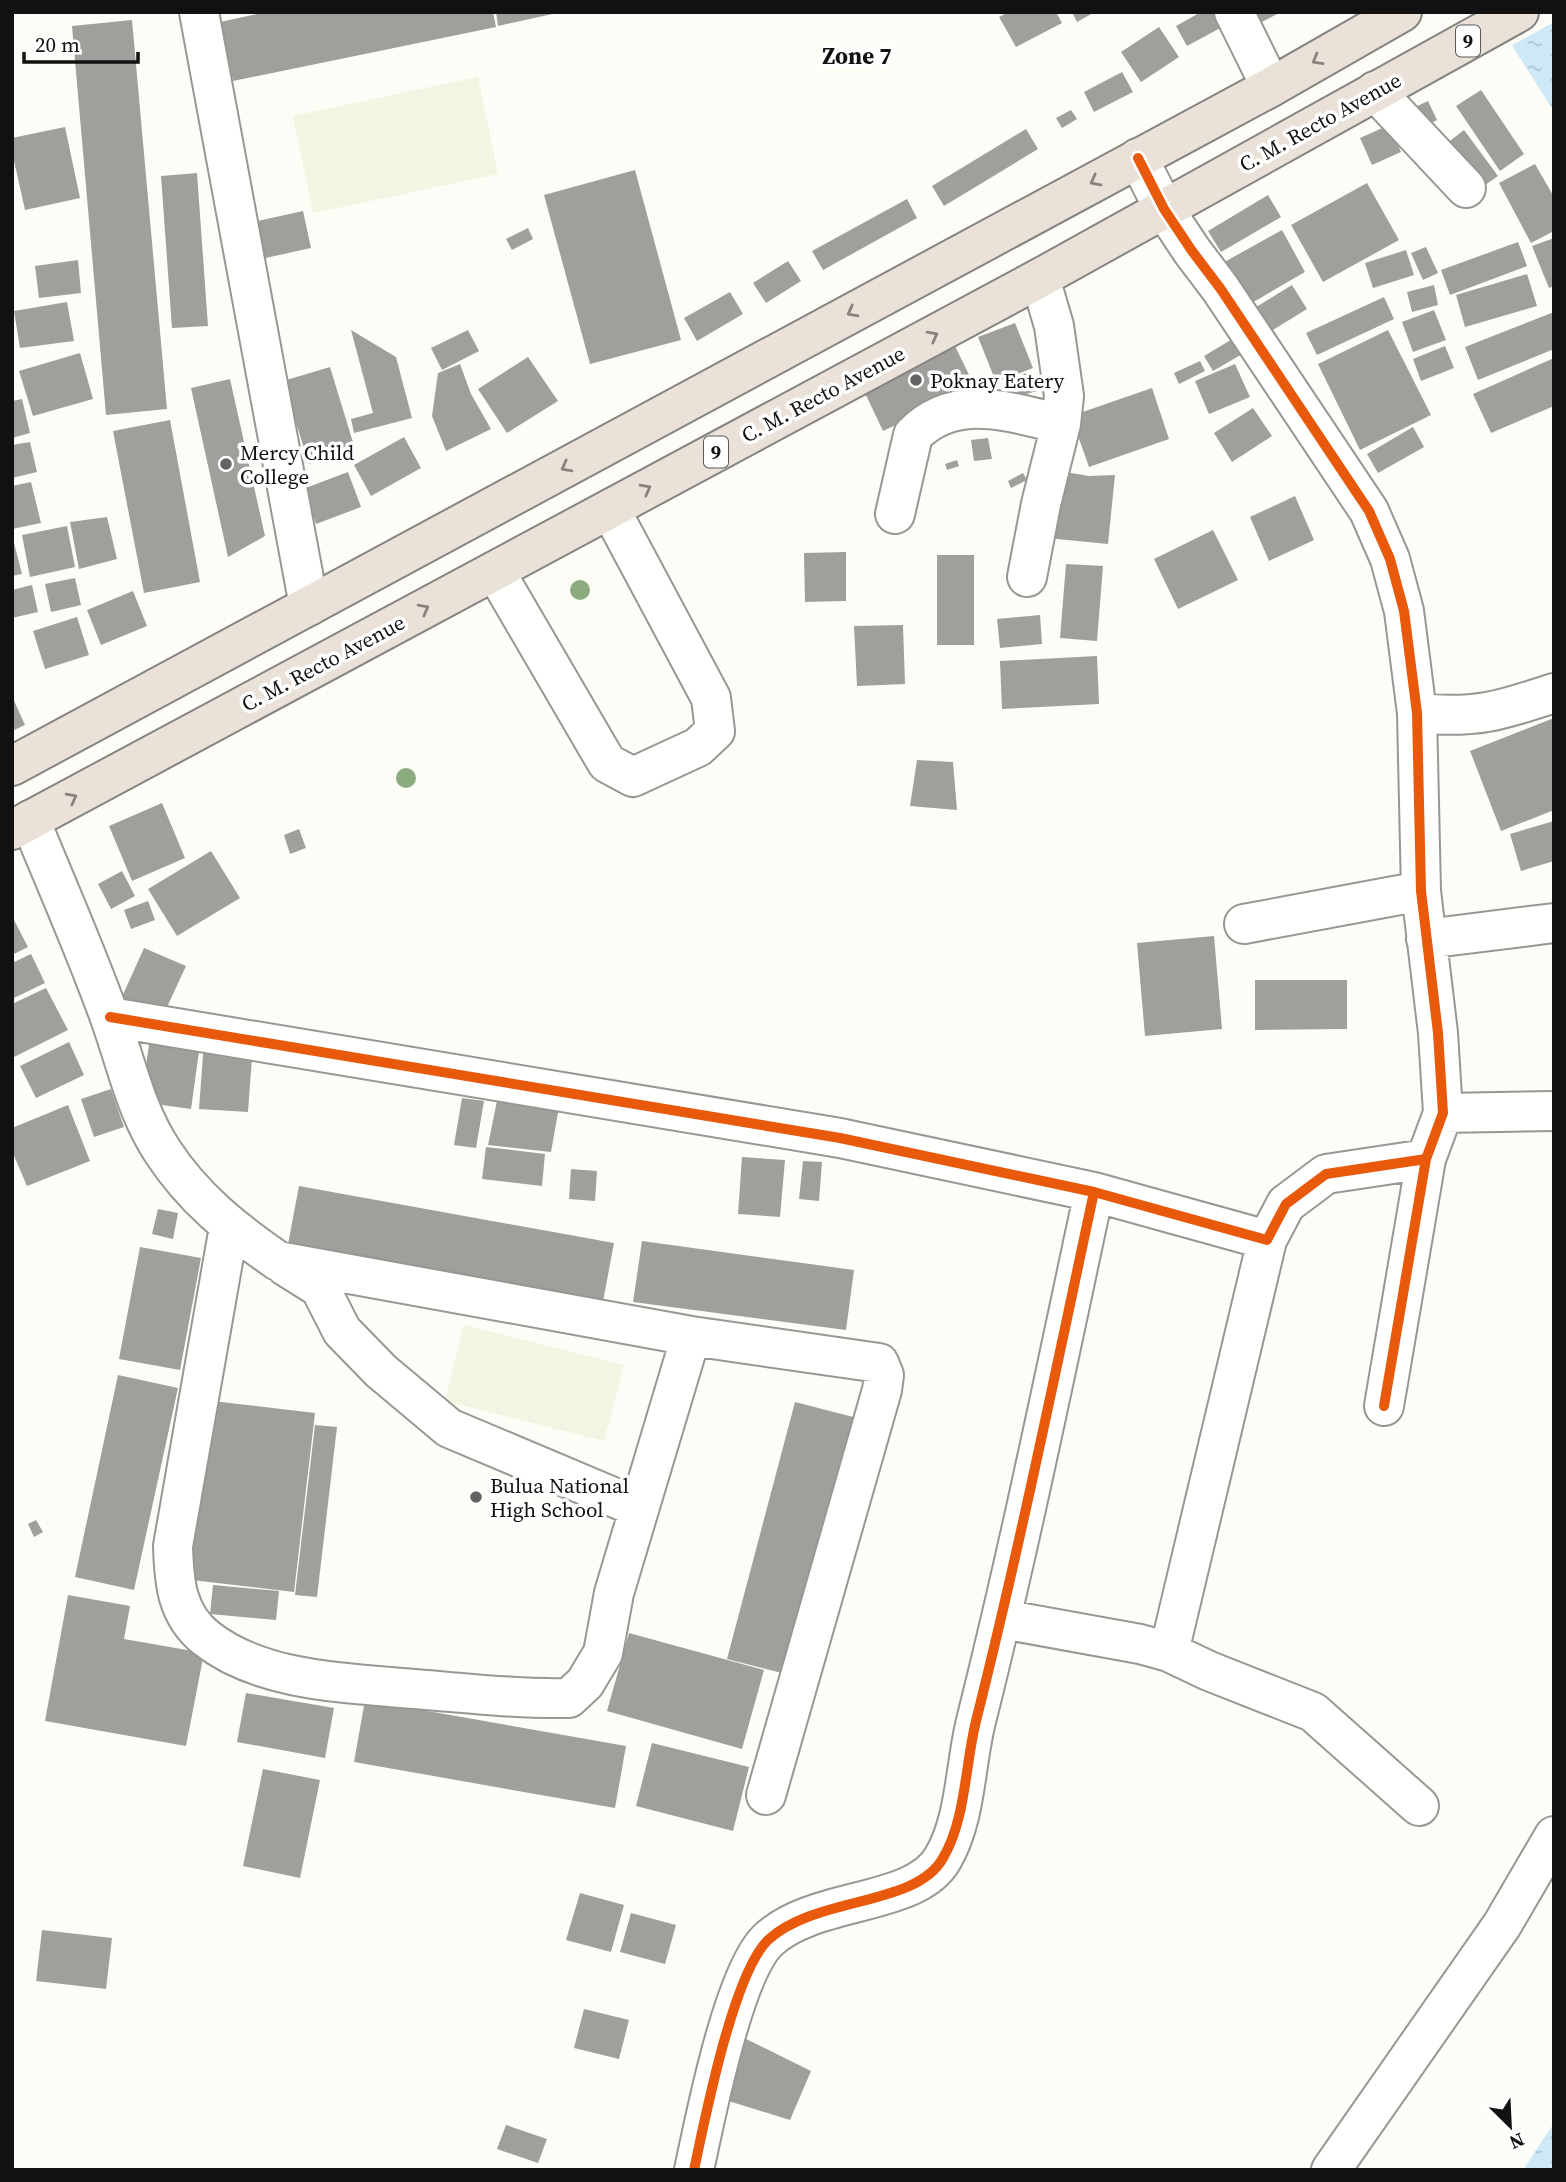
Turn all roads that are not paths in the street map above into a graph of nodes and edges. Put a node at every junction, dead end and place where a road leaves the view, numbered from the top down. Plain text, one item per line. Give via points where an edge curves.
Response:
1 (199, 12) edge
2 (1234, 12) edge
3 (1519, 12) edge
4 (1389, 19) edge
5 (1270, 87) junction
6 (1375, 92) junction
7 (1138, 158) junction
8 (1466, 188) dead end
9 (1164, 209) junction
10 (1040, 278) junction
11 (1061, 424) junction
12 (610, 509) junction
13 (895, 514) dead end
14 (495, 571) junction
15 (1027, 577) dead end
16 (309, 606) junction
17 (1554, 693) edge
18 (1417, 713) junction
19 (12, 766) edge
20 (21, 825) edge
21 (1421, 891) junction
22 (1554, 923) edge
23 (1244, 924) dead end
24 (1426, 939) junction
25 (110, 1017) junction
26 (1554, 1111) edge
27 (1443, 1113) junction
28 (1426, 1159) junction
29 (1094, 1192) junction
30 (229, 1227) junction
31 (1267, 1240) junction
32 (278, 1261) junction
33 (691, 1336) junction
34 (1384, 1406) dead end
35 (639, 1508) junction
36 (1002, 1619) junction
37 (1169, 1652) junction
38 (766, 1795) dead end
39 (1419, 1806) dead end
40 (1554, 1836) edge
41 (694, 2170) edge
42 (1331, 2170) edge

1 - 16 street
2 - 5 street
3 - 6 highway, C. M. Recto Avenue / 9
4 -> 5 highway
5 - 7 highway
6 - 8 street
6 - 9 highway, C. M. Recto Avenue / 9
7 - 9 street
7 -> 16 highway
9 - 10 highway, C. M. Recto Avenue / 9
9 - 18 street via 1369,512 1391,559 1404,611
10 - 11 street via 1061,365
12 -> 10 highway, C. M. Recto Avenue / 9
11 - 13 street via 982,407 944,412 914,435
11 - 15 street
12 - 14 highway, C. M. Recto Avenue / 9
12 - 14 street via 711,698 715,731 698,747 633,777 607,763
20 -> 14 highway, C. M. Recto Avenue / 9
16 - 19 highway
17 - 18 street via 1498,712 1455,717
18 - 21 street
20 - 25 street
21 - 23 street
21 - 24 street
22 - 24 street
24 - 27 street
25 - 29 street via 840,1138
25 - 30 street via 142,1111 161,1150
26 - 27 street
27 - 28 street
28 - 31 street via 1326,1174 1286,1204
28 - 34 street
29 - 31 street
29 - 36 street
30 - 32 street
30 - 35 street via 173,1546 174,1590 205,1637 238,1658 279,1672 528,1699 569,1698 585,1683 603,1653 614,1594
31 - 37 street
32 - 33 street
32 - 35 street via 320,1288 342,1331 449,1428
33 - 35 street
33 - 38 street via 878,1363 884,1375
36 - 37 street
36 - 41 street via 943,1860 907,1890 809,1914 767,1941 742,1986
37 - 39 street via 1314,1712
40 - 42 street via 1502,1925

